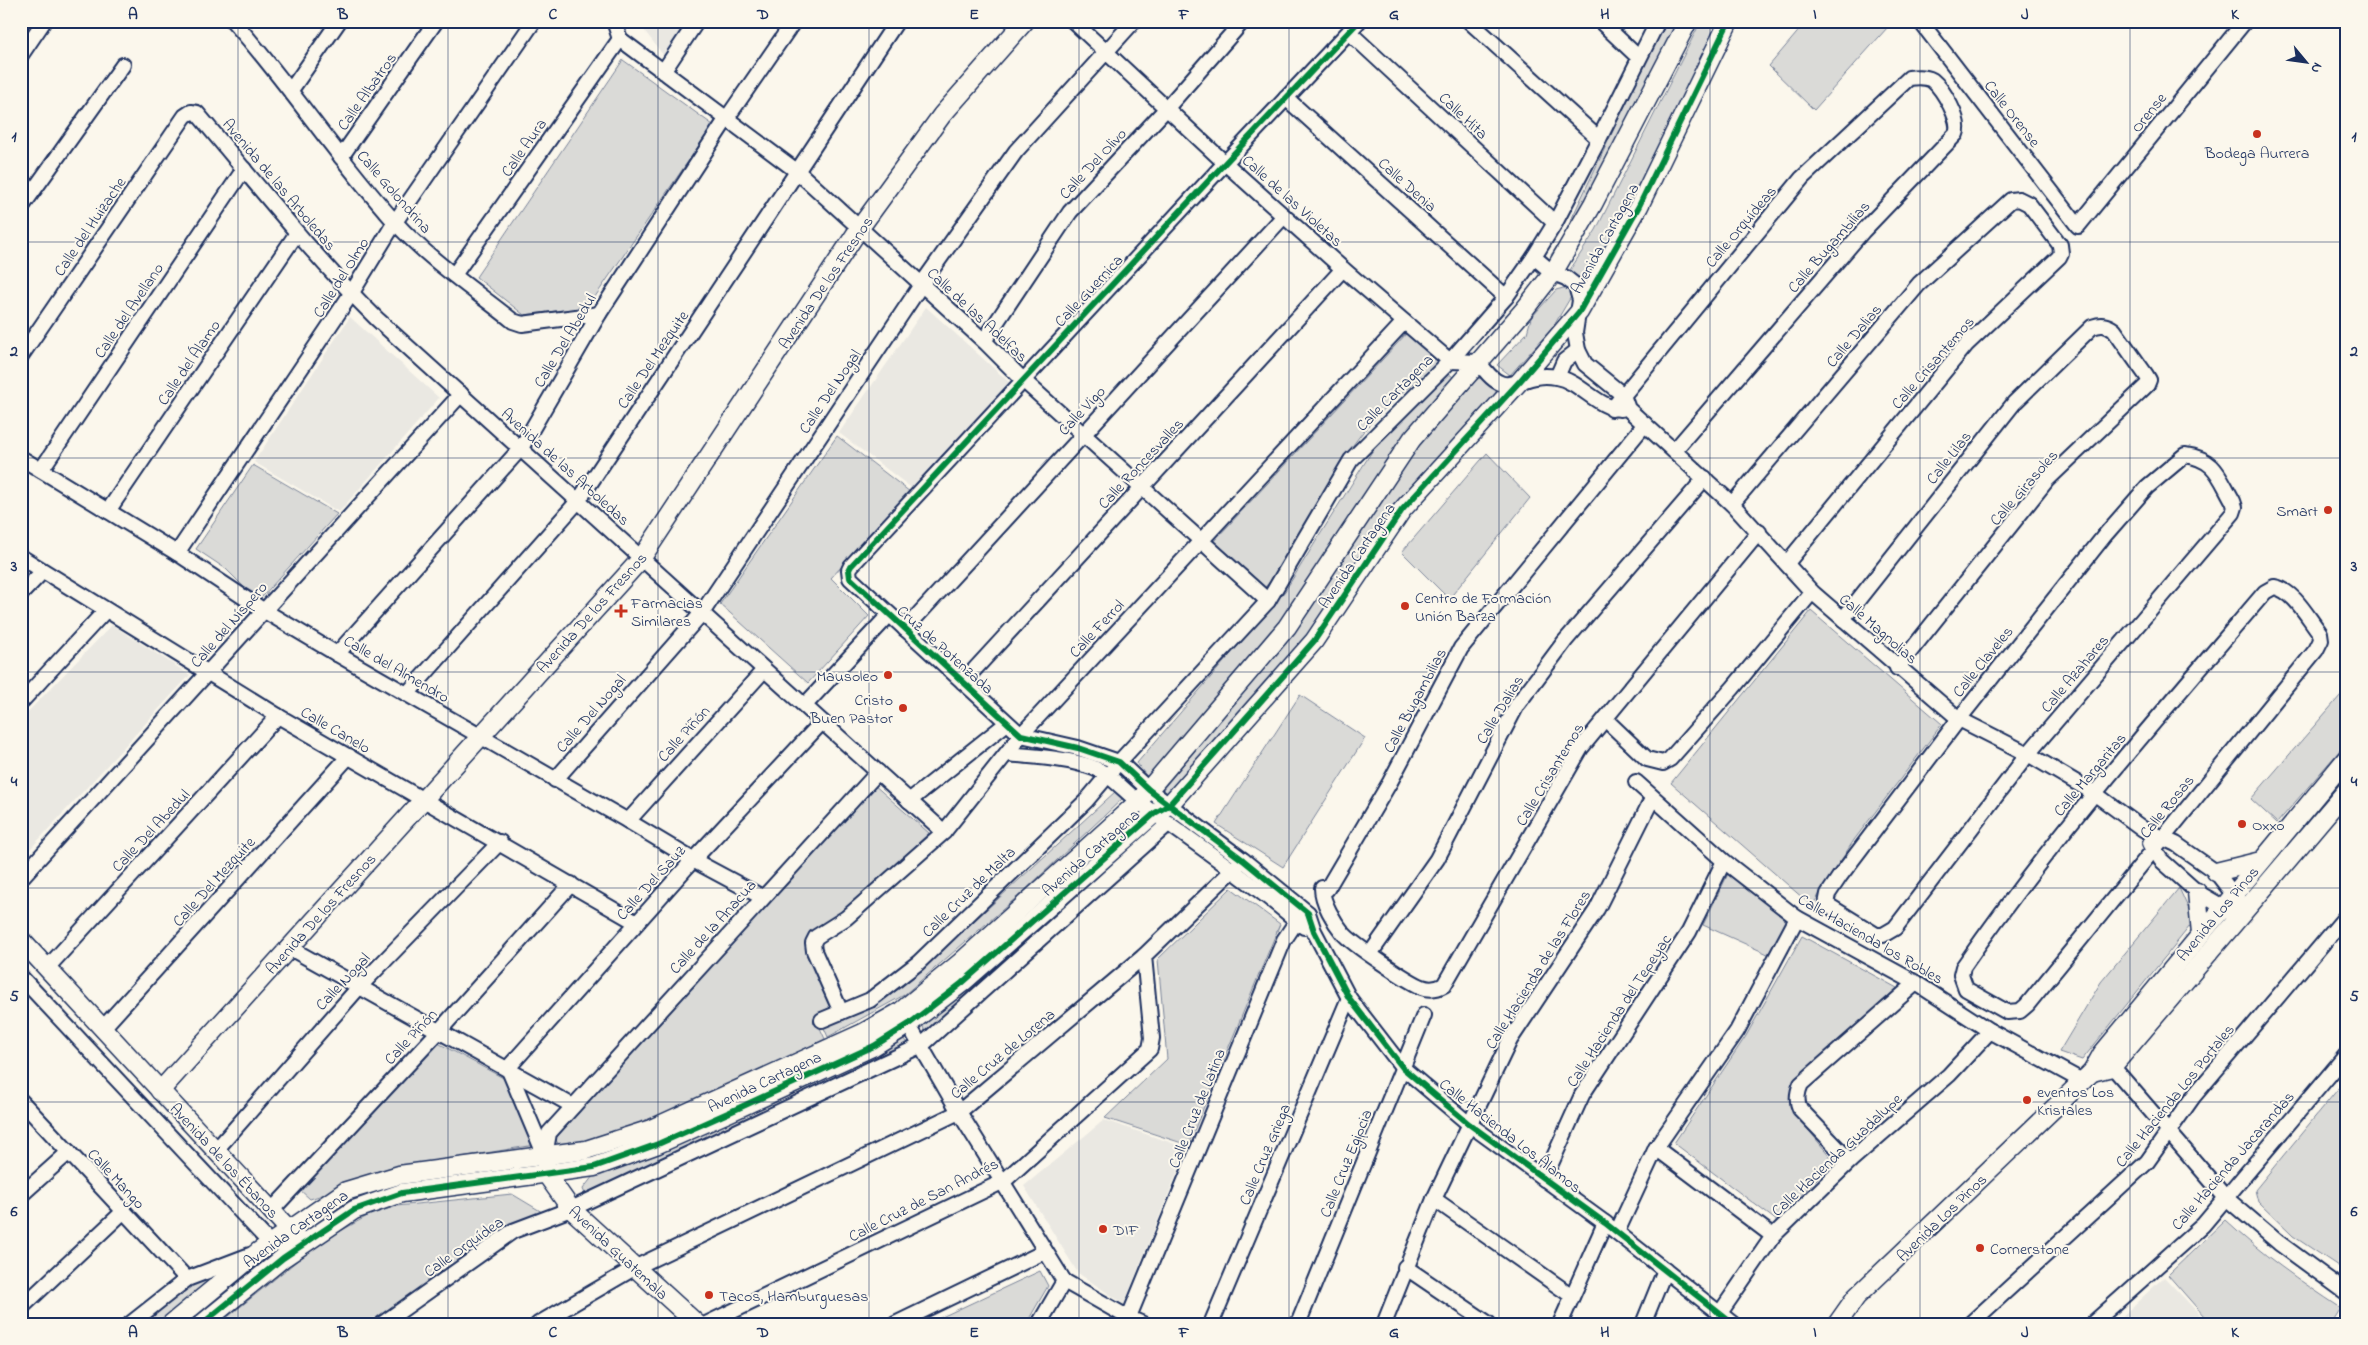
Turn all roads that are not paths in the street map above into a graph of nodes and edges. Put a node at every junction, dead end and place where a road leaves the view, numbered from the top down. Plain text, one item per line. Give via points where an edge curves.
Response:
1 (44, 21) edge
2 (339, 21) edge
3 (436, 21) edge
4 (534, 21) edge
5 (614, 21) edge
6 (697, 21) edge
7 (794, 21) edge
8 (897, 21) edge
9 (1025, 21) edge
10 (1073, 21) edge
11 (1134, 21) edge
12 (1243, 21) edge
13 (1359, 21) edge
14 (1470, 21) edge
15 (1600, 21) edge
16 (1658, 21) edge
17 (1688, 21) edge
18 (1729, 21) edge
19 (1920, 21) edge
20 (2245, 21) edge
21 (240, 24) edge
22 (1349, 32) junction
23 (620, 39) junction
24 (1106, 51) junction
25 (21, 55) edge
26 (1638, 58) junction
27 (123, 65) dead end
28 (663, 72) junction
29 (1909, 78) joint
30 (291, 90) junction
31 (1286, 98) junction
32 (1166, 109) junction
33 (185, 116) joint
34 (727, 118) junction
35 (1599, 140) junction
36 (341, 157) junction
37 (1225, 163) junction
38 (244, 169) junction
39 (798, 172) junction
40 (2011, 200) joint
41 (23, 202) edge
42 (1284, 216) junction
43 (395, 222) junction
44 (1555, 223) junction
45 (2078, 226) joint
46 (859, 230) junction
47 (297, 233) junction
48 (1534, 257) junction
49 (1343, 269) junction
50 (1553, 273) junction
51 (454, 274) junction
52 (921, 285) junction
53 (351, 294) junction
54 (1506, 297) junction
55 (1579, 312) junction
56 (599, 314) junction
57 (1404, 322) junction
58 (2092, 328) joint
59 (984, 341) junction
60 (1578, 350) junction
61 (21, 356) edge
62 (1450, 361) junction
63 (1479, 362) junction
64 (1558, 377) junction
65 (1023, 380) junction
66 (1520, 381) junction
67 (461, 394) junction
68 (1623, 395) junction
69 (1612, 408) junction
70 (1628, 409) junction
71 (1645, 424) junction
72 (1083, 433) junction
73 (521, 448) junction
74 (1674, 451) junction
75 (2185, 455) joint
76 (21, 458) edge
77 (41, 470) junction
78 (1705, 478) junction
79 (1141, 487) junction
80 (579, 500) junction
81 (1732, 504) junction
82 (108, 511) junction
83 (1759, 532) junction
84 (1201, 541) junction
85 (177, 553) junction
86 (21, 557) edge
87 (641, 559) junction
88 (1787, 563) junction
89 (43, 571) junction
90 (853, 582) joint
91 (1812, 592) junction
92 (2265, 592) joint
93 (21, 594) edge
94 (1268, 601) junction
95 (106, 610) junction
96 (263, 610) junction
97 (702, 613) junction
98 (889, 615) junction
99 (1843, 619) junction
100 (905, 629) junction
101 (337, 654) junction
102 (1897, 668) junction
103 (764, 670) junction
104 (208, 674) junction
105 (963, 682) junction
106 (407, 694) junction
107 (21, 702) edge
108 (805, 706) junction
109 (278, 716) junction
110 (1605, 719) junction
111 (1958, 719) junction
112 (822, 722) junction
113 (1007, 723) junction
114 (1021, 735) junction
115 (480, 736) junction
116 (1008, 754) junction
117 (2028, 754) junction
118 (349, 756) junction
119 (2347, 758) edge
120 (1120, 762) junction
121 (878, 772) junction
122 (1109, 776) junction
123 (554, 780) junction
124 (1636, 782) dead end
125 (2347, 790) edge
126 (2094, 793) junction
127 (1143, 796) junction
128 (424, 799) junction
129 (1652, 800) junction
130 (909, 801) junction
131 (1165, 814) junction
132 (628, 820) junction
133 (2143, 829) junction
134 (944, 832) junction
135 (2164, 837) junction
136 (500, 842) junction
137 (2153, 850) junction
138 (693, 860) junction
139 (1243, 860) junction
140 (1724, 861) junction
141 (2200, 861) junction
142 (2261, 861) junction
143 (1231, 870) junction
144 (2216, 872) junction
145 (21, 878) edge
146 (571, 884) junction
147 (2190, 886) junction
148 (762, 897) junction
149 (2228, 901) junction
150 (2242, 914) junction
151 (2347, 915) edge
152 (1303, 917) junction
153 (1797, 918) junction
154 (637, 923) junction
155 (1895, 928) joint
156 (2201, 932) junction
157 (21, 940) edge
158 (288, 947) junction
159 (1370, 954) junction
160 (1144, 956) junction
161 (47, 968) junction
162 (21, 977) edge
163 (1916, 983) junction
164 (360, 986) junction
165 (1966, 989) joint
166 (1349, 998) junction
167 (841, 1012) junction
168 (1424, 1015) dead end
169 (904, 1018) junction
170 (822, 1020) dead end
171 (102, 1028) junction
172 (440, 1030) junction
173 (1990, 1031) junction
174 (922, 1045) junction
175 (2347, 1054) edge
176 (2107, 1060) junction
177 (508, 1068) junction
178 (1403, 1068) junction
179 (2087, 1076) junction
180 (160, 1091) junction
181 (21, 1101) edge
182 (573, 1106) junction
183 (959, 1112) junction
184 (1469, 1124) junction
185 (2168, 1132) junction
186 (1656, 1148) junction
187 (216, 1150) junction
188 (69, 1152) junction
189 (545, 1156) junction
190 (1850, 1160) junction
191 (547, 1175) junction
192 (1544, 1179) junction
193 (1004, 1182) junction
194 (21, 1195) edge
195 (2226, 1198) junction
196 (1434, 1199) junction
197 (571, 1209) junction
198 (272, 1210) junction
199 (124, 1211) junction
200 (1605, 1223) junction
201 (288, 1229) junction
202 (1617, 1232) junction
203 (1773, 1236) junction
204 (301, 1245) junction
205 (264, 1247) junction
206 (1044, 1252) junction
207 (636, 1267) junction
208 (1406, 1267) junction
209 (1665, 1270) junction
210 (186, 1279) junction
211 (1064, 1281) junction
212 (2347, 1293) edge
213 (1572, 1296) junction
214 (21, 1308) edge
215 (1720, 1313) junction
216 (213, 1318) edge
217 (1127, 1321) edge
218 (130, 1324) edge
219 (171, 1324) edge
220 (202, 1324) edge
221 (382, 1324) edge
222 (538, 1324) edge
223 (697, 1324) edge
224 (706, 1324) edge
225 (895, 1324) edge
226 (1039, 1324) edge
227 (1143, 1324) edge
228 (1211, 1324) edge
229 (1298, 1324) edge
230 (1384, 1324) edge
231 (1489, 1324) edge
232 (1560, 1324) edge
233 (1643, 1324) edge
234 (1733, 1324) edge
235 (1837, 1324) edge
236 (1970, 1324) edge
237 (2092, 1324) edge

1 - 25 street
2 - 30 street
3 - 36 street, Calle Albatros
4 - 43 street, Calle del Olmo
5 - 23 street
6 - 28 street
7 - 34 street, Calle Del Abedul
8 - 39 street, Calle Del Mezquite
9 - 46 street, Avenida De los Fresnos via 942,116
10 - 24 street, Calle de las Violetas
11 - 24 street, Calle Del Nogal
12 - 32 street, Calle Del Olivo
13 - 22 street, Calle Guernica
14 - 35 street
15 - 26 street
16 - 26 street, Calle Cartagena
17 - 50 street, Avenida Cartagena via 1593,204
18 - 55 street, Avenida Cartagena via 1639,206
19 - 45 street, Calle Orense
20 - 45 street, Orense
21 - 30 street, Calle Golondrina
22 - 31 street, Calle Guernica
22 - 44 street, Calle Hita
23 - 28 street, Calle de las Adelfas
23 - 51 street, Calle Aura
24 - 32 street, Calle de las Violetas
24 - 52 street, Calle Del Nogal via 1016,151
26 - 35 street, Calle Cartagena
27 - 41 street
28 - 34 street, Calle de las Adelfas
29 - 68 street, Calle Orquídeas via 1802,178
29 - 74 street, Calle Bugambilias via 1930,79 1938,87 1958,120 1956,134 1863,231
30 - 36 street, Calle Golondrina
31 - 37 street, Calle Guernica
31 - 54 street, Calle Denia
32 - 37 street, Calle de las Violetas
32 - 59 street, Calle Del Olivo via 1070,212
33 - 38 street, Avenida de las Arboledas via 197,113
33 - 61 street, Calle del Huizache
34 - 39 street, Calle de las Adelfas
34 - 56 street, Calle Del Abedul
35 - 44 street, Calle Cartagena
36 - 43 street, Calle Golondrina
37 - 42 street, Calle de las Violetas
37 - 65 street, Calle Guernica
38 - 47 street, Avenida de las Arboledas
38 - 77 street, Calle del Avellano
39 - 46 street, Calle de las Adelfas
39 - 80 street, Calle Del Mezquite
40 - 81 street, Calle Dalias via 1919,284
40 - 88 street, Calle Crisantemos via 2020,199 2029,204 2060,245 2059,257 1966,345
42 - 49 street, Calle de las Violetas
42 - 72 street, Calle Vigo
43 - 51 street, Calle Golondrina
43 - 53 street, Calle del Olmo
44 - 48 street, Calle Cartagena
46 - 52 street, Calle de las Adelfas
46 - 87 street, Avenida De los Fresnos
47 - 53 street, Avenida de las Arboledas
47 - 82 street, Calle del Álamo
48 - 50 street
48 - 54 street, Calle Cartagena
49 - 57 street, Calle de las Violetas
49 - 79 street, Calle Roncesvalles
50 - 55 street via 1576,286
50 - 63 street, Avenida Cartagena
51 - 56 street, Calle Golondrina via 513,321 522,324
52 - 59 street, Calle de las Adelfas
52 - 97 street, Calle Del Nogal
53 - 67 street, Avenida de las Arboledas
53 - 85 street, Calle del Olmo
54 - 62 street, Calle Cartagena
55 - 60 street via 1575,333
55 - 66 street, Avenida Cartagena
56 - 73 street, Calle Del Abedul
57 - 62 street, Calle de las Violetas
57 - 84 street, Calle Ferrol
58 - 99 street, Calle Lilas via 2014,403
58 - 102 street, Calle Girasoles via 2100,324 2114,330 2146,375 2147,385 2047,480
59 - 65 street, Calle de las Adelfas
60 - 64 street via 1564,361
60 - 68 street via 1585,364
62 - 63 street
62 - 94 street, Calle Cartagena via 1351,460
63 - 66 street via 1490,378 1501,385
63 - 127 street, Avenida Cartagena via 1412,438 1287,627
64 - 66 street via 1540,376
64 - 69 street
65 - 72 street, Calle de las Adelfas
65 - 90 street, Calle Guernica via 851,566
66 - 131 street, Avenida Cartagena via 1402,510 1314,641
67 - 73 street, Avenida de las Arboledas
67 - 96 street, Calle del Níspero
68 - 69 street, Calle Orquídeas
68 - 70 street, Calle Magnolias
69 - 70 street
70 - 71 street, Calle Magnolias
71 - 74 street, Calle Magnolias
71 - 159 street, Calle Bugambilias via 1461,648 1390,782 1327,889 1322,888 1323,900 1343,933
72 - 79 street, Calle de las Adelfas
72 - 100 street, Calle Vigo
73 - 80 street, Avenida de las Arboledas
73 - 101 street, Calle Del Abedul
74 - 78 street, Calle Magnolias
75 - 111 street, Calle Claveles via 2147,488 2105,535
75 - 117 street, Calle Azahares via 2204,459 2212,465 2233,501 2234,513
76 - 77 street, Calle del Almendro
77 - 82 street, Calle del Almendro
78 - 81 street, Calle Magnolias
78 - 159 street, Calle Dalias via 1565,641 1517,705 1437,860
79 - 84 street, Calle de las Adelfas
79 - 105 street, Calle Roncesvalles
80 - 87 street, Avenida de las Arboledas
80 - 106 street, Calle Del Mezquite
81 - 83 street, Calle Magnolias
82 - 85 street, Calle del Almendro
83 - 88 street, Calle Magnolias
83 - 110 street, Calle Crisantemos
84 - 94 street, Calle de las Adelfas
84 - 114 street, Calle Ferrol
85 - 96 street, Calle del Almendro
86 - 89 street, Calle Canelo
87 - 97 street, Avenida de las Arboledas
87 - 115 street, Avenida De los Fresnos
88 - 91 street, Calle Magnolias
89 - 93 street
89 - 95 street, Calle Canelo
90 - 98 street, Cruz de Potenzada
91 - 99 street, Calle Magnolias
91 - 110 street via 1734,688 1663,763 1647,759
92 - 126 street, Calle Margaritas
92 - 135 street, Calle Rosas via 2274,587 2289,593 2320,633 2320,644
94 - 120 street, Calle Cartagena
95 - 104 street, Calle Canelo
95 - 107 street
96 - 101 street, Calle del Almendro
96 - 104 street, Calle del Níspero
97 - 103 street, Avenida de las Arboledas
97 - 123 street, Calle Del Nogal
98 - 100 street, Cruz de Potenzada
98 - 108 street
99 - 102 street, Calle Magnolias
100 - 105 street, Cruz de Potenzada
101 - 106 street, Calle del Almendro
102 - 111 street, Calle Magnolias
103 - 108 street, Avenida de las Arboledas
103 - 132 street, Calle Piñón
104 - 109 street, Calle Canelo
104 - 145 street, Calle del Níspero
105 - 113 street, Cruz de Potenzada
106 - 115 street, Calle del Almendro
108 - 112 street, Avenida de las Arboledas
109 - 118 street, Calle Canelo
109 - 161 street, Calle Del Abedul
110 - 159 street, Calle Crisantemos via 1581,748 1448,981 1432,989 1421,986
111 - 117 street, Calle Magnolias
111 - 155 street, Calle Claveles via 1828,894 1826,904 1876,935
112 - 121 street, Avenida de las Arboledas
112 - 138 street, Calle Del Sauz
113 - 114 street, Cruz de Potenzada
113 - 130 street
114 - 116 street, Calle Ferrol
114 - 120 street
115 - 123 street, Calle del Almendro
115 - 128 street, Avenida De los Fresnos
116 - 122 street via 1063,760 1094,768
116 - 134 street, Calle Ferrol
117 - 126 street, Calle Magnolias
117 - 155 street, Calle Azahares
118 - 128 street, Calle Canelo
118 - 171 street, Calle Del Mezquite
119 - 142 street, Avenida Los Pinos
120 - 122 street, Calle Cruz de Malta
120 - 127 street
121 - 130 street, Avenida de las Arboledas
121 - 148 street, Calle de la Anacua
122 - 127 street
122 - 167 street, Calle Cruz de Malta via 918,963 870,1000
123 - 132 street, Calle del Almendro
124 - 129 street, Calle Hacienda los Robles
125 - 150 street, Avenida Los Pinos
126 - 133 street, Calle Magnolias
126 - 165 street, Calle Margaritas via 2008,902 1963,967 1961,975
127 - 131 street
127 - 169 street, Avenida Cartagena
128 - 136 street, Calle Canelo
128 - 158 street, Avenida De los Fresnos
129 - 140 street, Calle Hacienda los Robles
129 - 184 street, Calle Hacienda de las Flores via 1597,910 1510,1040
130 - 134 street, Avenida de las Arboledas
131 - 139 street
131 - 143 street
131 - 169 street, Avenida Cartagena via 962,983
131 - 174 street
132 - 138 street, Calle del Almendro
133 - 135 street, Calle Magnolias
133 - 137 street, Calle Magnolias
134 - 167 street, Calle Ferrol via 846,918 816,937 814,950
135 - 137 street, Calle Rosas
135 - 141 street, Calle Magnolias
136 - 146 street, Calle Canelo
136 - 164 street, Calle Nogal
137 - 147 street, Calle Magnolias
137 - 165 street, Calle Rosas via 2020,1011 2007,1012
138 - 148 street, Calle del Almendro
138 - 154 street, Calle Del Sauz
139 - 143 street, Calle Cruz de Lorena
139 - 152 street
140 - 153 street, Calle Hacienda los Robles
140 - 192 street, Calle Hacienda del Tepeyac via 1689,932 1582,1095
141 - 144 street, Calle Magnolias
141 - 147 street
142 - 144 street
142 - 149 street, Avenida Los Pinos
143 - 152 street
143 - 160 street, Calle Cruz de Lorena
144 - 149 street, Calle Magnolias
146 - 154 street, Calle Canelo
146 - 172 street, Calle Piñón
147 - 149 street, Calle Magnolias
147 - 156 street
148 - 182 street, Calle de la Anacua
149 - 150 street
149 - 156 street, Avenida Los Pinos
150 - 176 street, Avenida Los Pinos
151 - 185 street, Calle Hacienda Los Portales via 2193,1097
152 - 166 street, Calle Hacienda Los Álamos via 1304,927 1314,931
152 - 217 street, Calle Cruz de Latina via 1284,940
153 - 163 street, Calle Hacienda los Robles
153 - 186 street via 1737,1031
154 - 177 street, Calle Del Sauz
156 - 176 street, Avenida Los Pinos
157 - 161 street, Avenida de los Ébanos
158 - 164 street
158 - 180 street, Avenida De los Fresnos
160 - 183 street, Calle Cruz de Lorena
160 - 193 street, Calle Cruz de San Andrés via 1152,1038 1150,1049
161 - 171 street, Avenida de los Ébanos
162 - 205 street, Avenida de los Ébanos
163 - 173 street, Calle Hacienda los Robles
163 - 190 street via 1799,1088 1797,1102 1800,1109
164 - 172 street
164 - 187 street, Calle Nogal
166 - 178 street, Calle Hacienda Los Álamos
166 - 228 street, Calle Cruz Griega
167 - 170 street, Calle Cruz de Malta
168 - 178 street, Calle Cruz Egipcia
169 - 174 street
169 - 189 street, Avenida Cartagena via 863,1033 651,1128 586,1150
169 - 191 street, Avenida Cartagena via 874,1046 658,1144 594,1168
171 - 180 street, Avenida de los Ébanos
172 - 177 street
172 - 198 street, Calle Piñón
173 - 179 street, Calle Hacienda los Robles
173 - 190 street, Calle Hacienda Guadalupe via 1949,1075
174 - 183 street
174 - 197 street
175 - 195 street, Calle Hacienda Jacarandas
176 - 179 street, Avenida Los Pinos
176 - 185 street
177 - 182 street
177 - 189 street
178 - 184 street, Calle Hacienda Los Álamos
178 - 229 street, Calle Cruz Egipcia
179 - 235 street, Avenida Los Pinos via 1856,1297
180 - 187 street, Avenida de los Ébanos
181 - 188 street, Calle Mango
182 - 189 street, Calle de la Anacua via 550,1133
183 - 193 street
183 - 207 street, Calle Cruz de Lorena
184 - 192 street, Calle Hacienda Los Álamos
184 - 196 street, Calle Hacienda de las Flores
185 - 195 street
185 - 236 street, Calle Hacienda Los Portales via 2131,1178
186 - 202 street
186 - 203 street
187 - 198 street, Avenida de los Ébanos
188 - 194 street
188 - 199 street, Calle Mango
189 - 191 street
189 - 201 street, Avenida Cartagena via 399,1175 372,1182 346,1191
190 - 203 street, Calle Hacienda Guadalupe
191 - 197 street, Avenida Guatemala
191 - 204 street, Avenida Cartagena via 402,1193 354,1210
192 - 200 street, Calle Hacienda Los Álamos
193 - 206 street
193 - 224 street, Calle Cruz de San Andrés
195 - 212 street via 2280,1244
195 - 237 street, Calle Hacienda Jacarandas via 2202,1225
196 - 208 street, Calle Hacienda de las Flores
196 - 213 street
197 - 207 street, Avenida Guatemala
197 - 221 street, Calle Orquídea via 512,1231
198 - 201 street, Avenida de los Ébanos
199 - 210 street, Calle Mango
199 - 214 street
200 - 202 street, Calle Hacienda Los Álamos
200 - 213 street
201 - 204 street, Avenida de los Ébanos
201 - 205 street, Avenida Cartagena
202 - 209 street, Calle Hacienda Los Álamos
203 - 215 street, Calle Hacienda Guadalupe
204 - 205 street, Avenida de los Ébanos
204 - 216 street, Avenida Cartagena
205 - 210 street
205 - 219 street, Avenida Cartagena
206 - 211 street
206 - 225 street
207 - 222 street, Calle Cruz de Lorena
207 - 223 street, Avenida Guatemala
208 - 230 street, Calle Hacienda de las Flores
208 - 231 street
209 - 215 street, Calle Hacienda Los Álamos
209 - 233 street
210 - 218 street
211 - 217 street
211 - 226 street
213 - 232 street
215 - 234 street, Calle Hacienda Los Álamos
216 - 220 street, Avenida Cartagena
217 - 227 street

